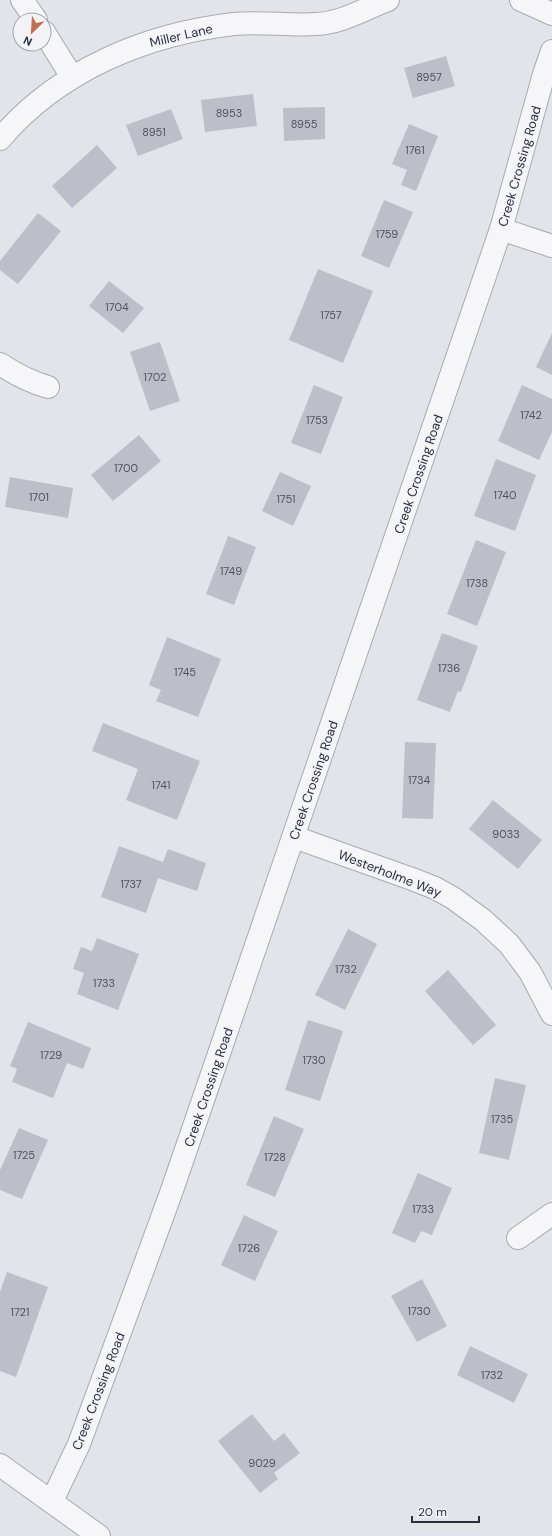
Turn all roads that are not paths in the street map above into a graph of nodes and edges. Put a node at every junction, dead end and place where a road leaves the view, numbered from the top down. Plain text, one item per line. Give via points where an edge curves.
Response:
1 (22, 0) edge
2 (388, 0) edge
3 (521, 0) edge
4 (30, 12) edge
5 (552, 14) edge
6 (52, 45) edge
7 (552, 51) edge
8 (72, 77) junction
9 (0, 139) edge
10 (501, 229) junction
11 (552, 246) edge
12 (0, 364) edge
13 (48, 387) dead end
14 (294, 837) junction
15 (552, 1014) edge
16 (552, 1214) edge
17 (518, 1238) dead end
18 (0, 1465) edge
19 (52, 1501) junction
20 (99, 1536) edge

1 - 4 street
2 - 8 street, Miller Lane via 347,18 317,24 236,24 187,31 106,58
3 - 5 street
6 - 8 street
7 - 10 street, Creek Crossing Road
8 - 9 street, Miller Lane via 37,102
10 - 11 street
10 - 14 street, Creek Crossing Road
12 - 13 street via 16,375
14 - 15 street, Westerholme Way via 412,879 453,898 483,920 509,944 530,972
14 - 19 street, Creek Crossing Road via 163,1215 79,1444
16 - 17 street
18 - 19 street
19 - 20 street

